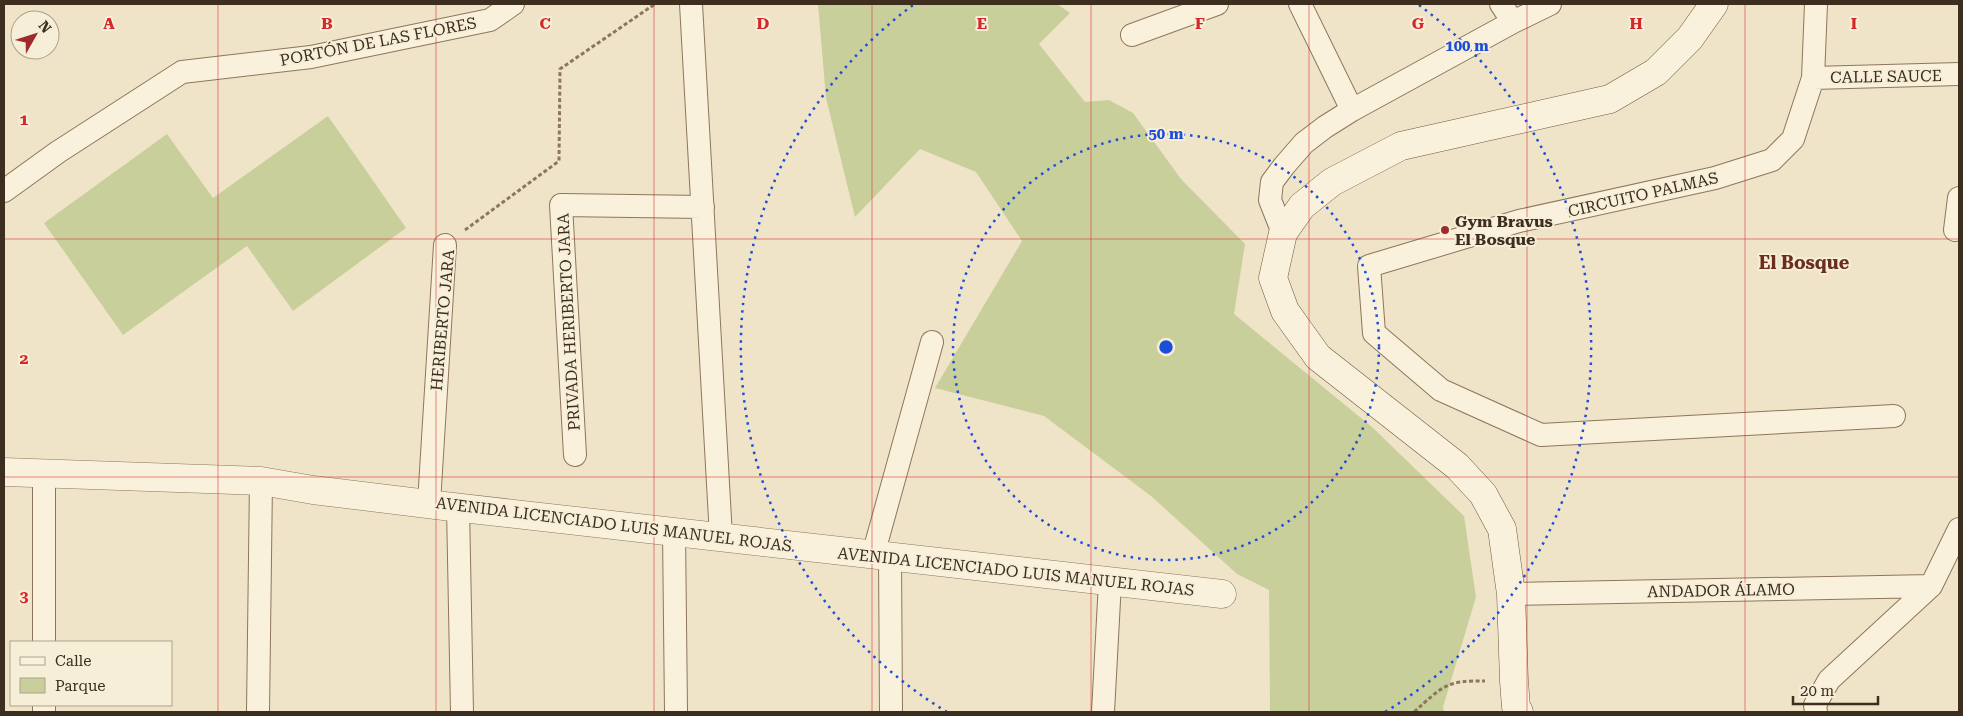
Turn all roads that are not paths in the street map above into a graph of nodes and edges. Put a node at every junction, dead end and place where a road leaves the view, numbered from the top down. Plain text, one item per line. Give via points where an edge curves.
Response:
1 (513, 4) edge
2 (692, 4) edge
3 (1217, 4) edge
4 (1300, 4) edge
5 (1550, 4) edge
6 (1714, 4) edge
7 (1816, 4) edge
8 (1507, 13) edge
9 (1132, 34) dead end
10 (1959, 74) edge
11 (1813, 78) junction
12 (1352, 110) junction
13 (4, 191) edge
14 (1959, 198) edge
15 (703, 207) junction
16 (1955, 230) dead end
17 (1283, 234) junction
18 (445, 245) road end
19 (932, 342) dead end
20 (1894, 416) dead end
21 (575, 455) dead end
22 (4, 472) edge
23 (44, 473) junction
24 (261, 481) junction
25 (429, 503) junction
26 (458, 507) junction
27 (674, 532) junction
28 (721, 537) junction
29 (1957, 540) edge
30 (882, 556) junction
31 (1110, 582) junction
32 (1931, 586) junction
33 (1222, 594) dead end
34 (1511, 594) junction
35 (44, 641) edge
36 (258, 712) edge
37 (462, 712) edge
38 (676, 712) edge
39 (891, 712) edge
40 (1103, 712) edge
41 (1519, 712) edge
42 (1816, 712) edge

1 - 13 street, PORTÓN DE LAS FLORES via 490,20 312,57 182,72
2 - 15 street
3 - 9 street
4 - 12 street
5 - 8 street
6 - 17 street via 1690,38 1656,72 1610,99 1401,146 1332,182 1302,206
7 - 11 street, CIRCUITO PALMAS
8 - 12 street
10 - 11 street, CALLE SAUCE
11 - 20 street, CIRCUITO PALMAS via 1794,139 1772,160 1715,178 1519,221 1369,266 1374,332 1441,390 1541,435
12 - 17 street via 1304,143 1272,182 1270,200
14 - 16 street
15 - 21 street, PRIVADA HERIBERTO JARA via 561,205
15 - 28 street
17 - 34 street via 1273,278 1285,311 1318,358 1457,466 1483,494 1502,529
18 - 25 street, HERIBERTO JARA
19 - 30 street
22 - 23 street, AVENIDA LICENCIADO LUIS MANUEL ROJAS
23 - 24 street, AVENIDA LICENCIADO LUIS MANUEL ROJAS
23 - 35 street
24 - 25 street, AVENIDA LICENCIADO LUIS MANUEL ROJAS
24 - 36 street
25 - 26 street, AVENIDA LICENCIADO LUIS MANUEL ROJAS
26 - 27 street, AVENIDA LICENCIADO LUIS MANUEL ROJAS
26 - 37 street
27 - 28 street, AVENIDA LICENCIADO LUIS MANUEL ROJAS
27 - 38 street
28 - 30 street, AVENIDA LICENCIADO LUIS MANUEL ROJAS
29 - 32 street
30 - 31 street, AVENIDA LICENCIADO LUIS MANUEL ROJAS
30 - 39 street
31 - 33 street, AVENIDA LICENCIADO LUIS MANUEL ROJAS
31 - 40 street
32 - 34 street, ANDADOR ÁLAMO
32 - 42 street via 1829,680 1815,706
34 - 41 street via 1514,681

